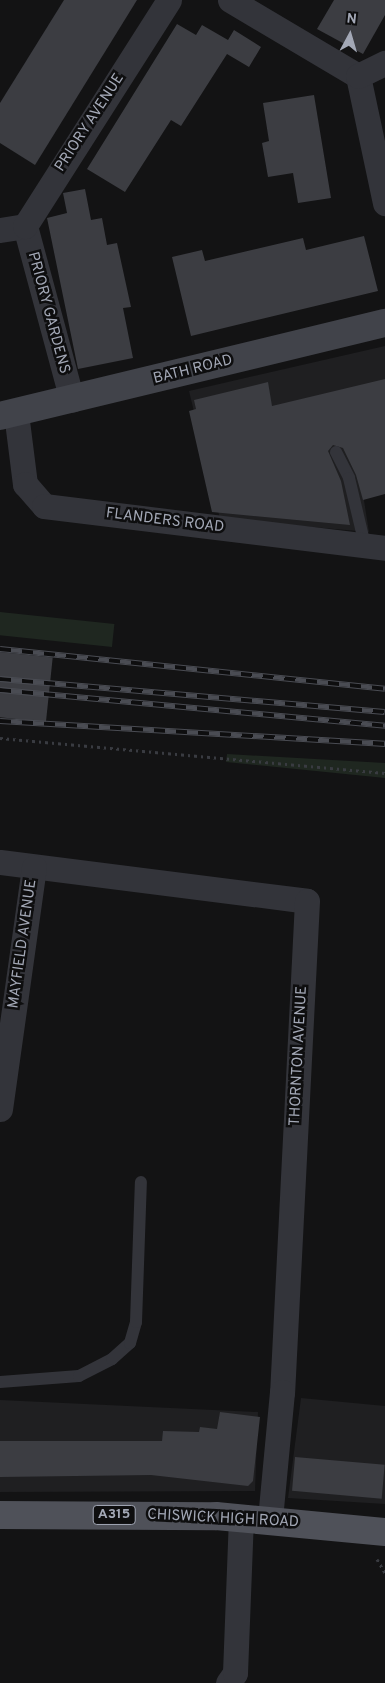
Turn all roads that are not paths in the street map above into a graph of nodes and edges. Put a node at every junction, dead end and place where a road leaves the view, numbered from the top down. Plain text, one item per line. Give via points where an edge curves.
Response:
1 (169, 0) edge
2 (230, 0) edge
3 (385, 64) edge
4 (358, 76) junction
5 (385, 203) edge
6 (25, 226) junction
7 (0, 230) edge
8 (385, 323) edge
9 (72, 400) junction
10 (8, 415) edge
11 (336, 452) dead end
12 (375, 547) edge
13 (0, 862) edge
14 (34, 867) junction
15 (0, 1109) edge
16 (141, 1182) dead end
17 (0, 1382) edge
18 (0, 1515) edge
19 (241, 1518) junction
20 (270, 1520) junction
21 (385, 1532) edge
22 (228, 1683) edge

1 - 6 street, PRIORY AVENUE
2 - 4 street
3 - 4 street
4 - 5 street
6 - 7 street
6 - 9 street, PRIORY GARDENS
8 - 9 main road, BATH ROAD
9 - 10 main road, BATH ROAD
10 - 12 street, FLANDERS ROAD via 25,484 44,506
11 - 12 lane
13 - 14 street, THORNTON AVENUE
14 - 15 street, MAYFIELD AVENUE
14 - 20 street, THORNTON AVENUE via 307,901 282,1392
16 - 17 lane via 136,1322 130,1342 112,1359 79,1376
18 - 19 main road, CHISWICK HIGH ROAD / A315
19 - 20 main road, CHISWICK HIGH ROAD / A315
19 - 22 street via 235,1673
20 - 21 main road, CHISWICK HIGH ROAD / A315

